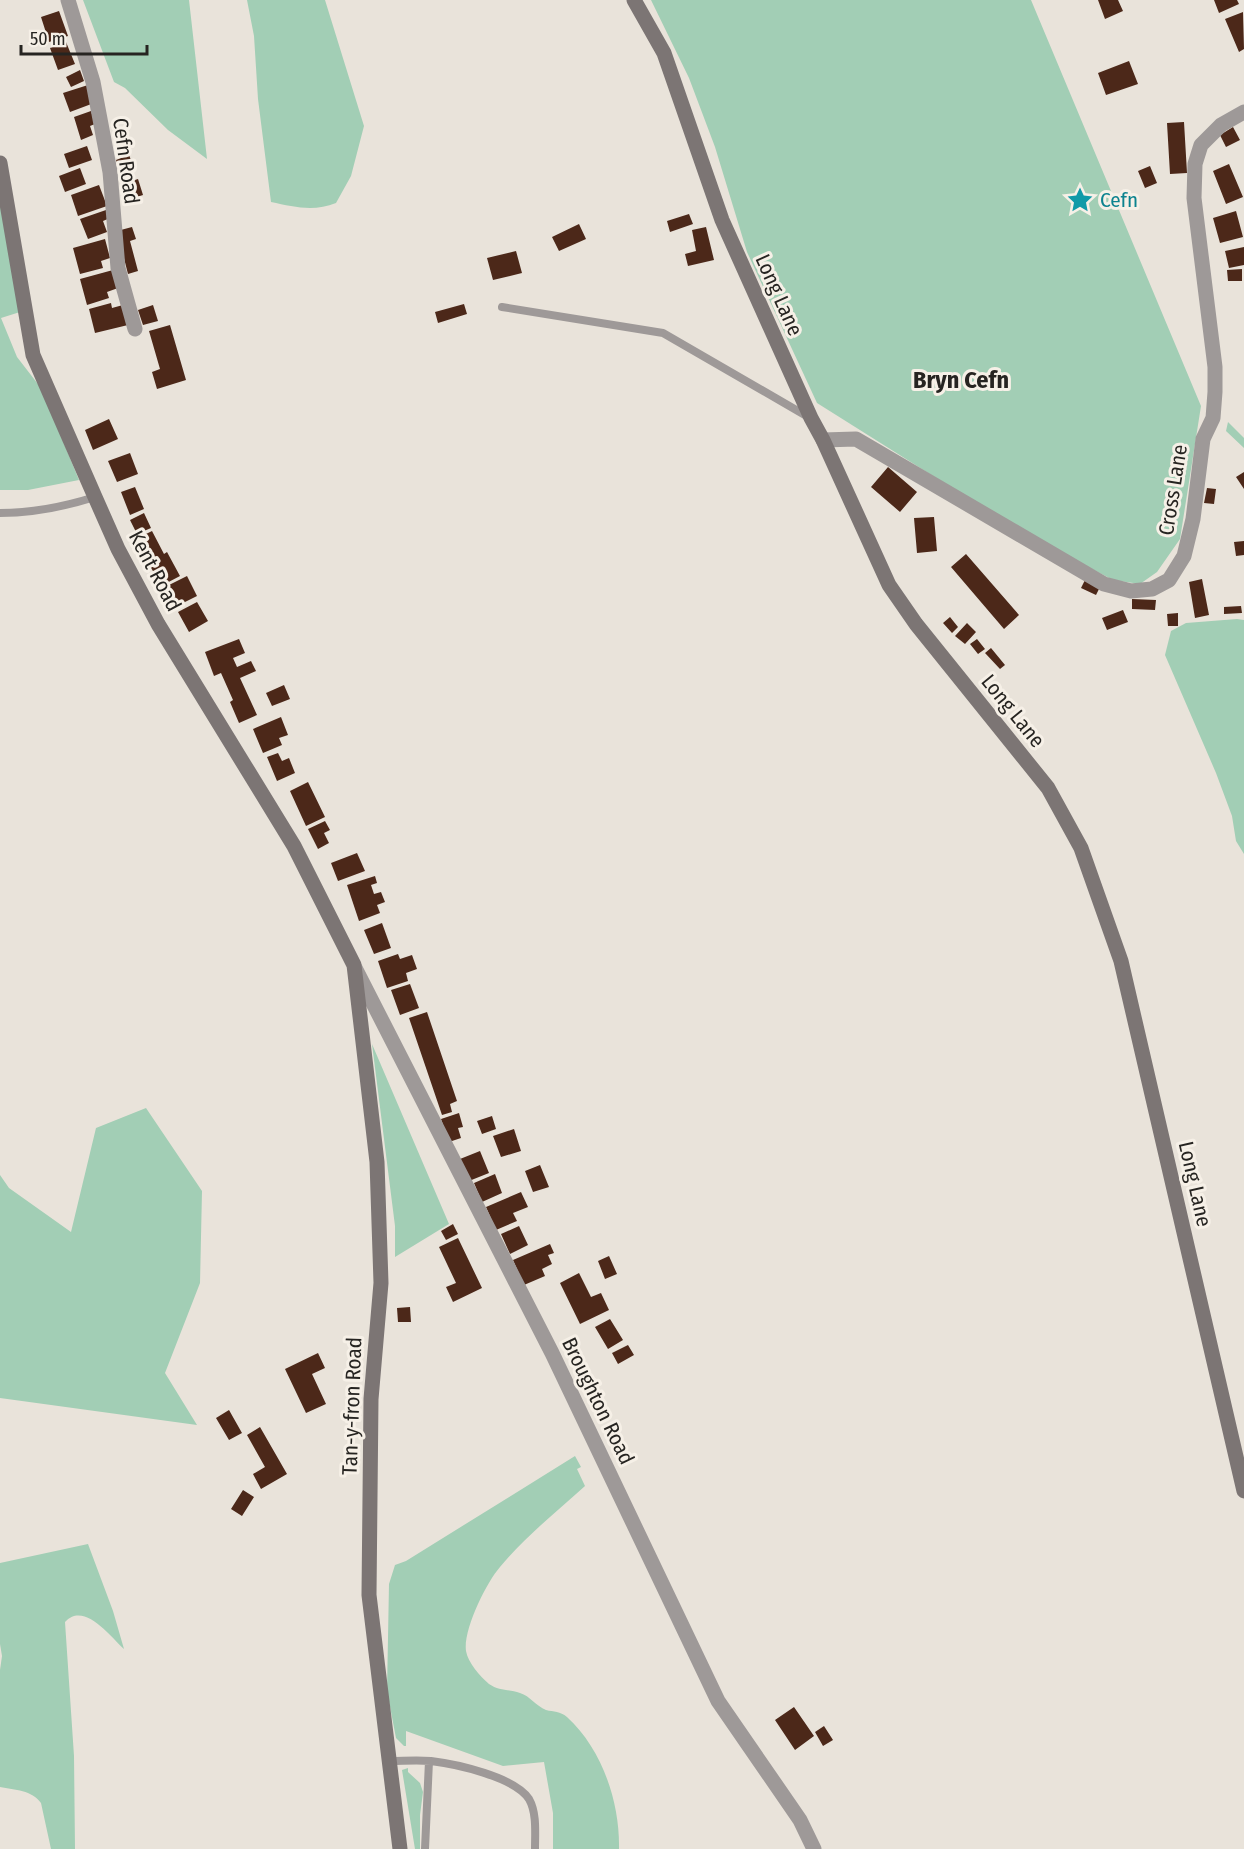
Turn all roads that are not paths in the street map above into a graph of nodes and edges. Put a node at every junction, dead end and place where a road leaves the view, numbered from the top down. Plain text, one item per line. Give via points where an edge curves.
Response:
1 (68, 0) edge
2 (634, 0) edge
3 (1244, 112) edge
4 (0, 163) edge
5 (502, 307) dead end
6 (135, 329) dead end
7 (811, 418) junction
8 (823, 440) junction
9 (95, 497) junction
10 (0, 513) edge
11 (354, 965) junction
12 (1244, 1491) edge
13 (389, 1761) junction
14 (429, 1761) junction
15 (400, 1849) edge
16 (425, 1849) edge
17 (535, 1849) edge
18 (814, 1849) edge

1 - 6 street, Cefn Road via 93,82 110,172 118,268
2 - 7 main road, Long Lane via 664,53 722,220
3 - 8 street, Cross Lane via 1221,125 1202,145 1195,164 1194,198 1215,367 1214,418 1203,439 1184,556 1169,580 1152,589 1131,591 1104,584 856,439
4 - 9 main road, Kent Road via 33,355
5 - 7 lane via 663,333
7 - 8 main road, Long Lane
8 - 12 main road, Long Lane via 889,585 1048,788 1081,848 1121,961
9 - 10 lane via 56,509
9 - 11 main road, Kent Road via 158,624 294,846
11 - 13 main road, Tan-y-fron Road via 377,1162 381,1282 371,1399 369,1595
11 - 18 street, Broughton Road via 552,1353 718,1701 801,1820
13 - 14 lane
13 - 15 main road, Tan-y-fron Road
14 - 16 lane
14 - 17 lane via 478,1772 518,1787 534,1812

